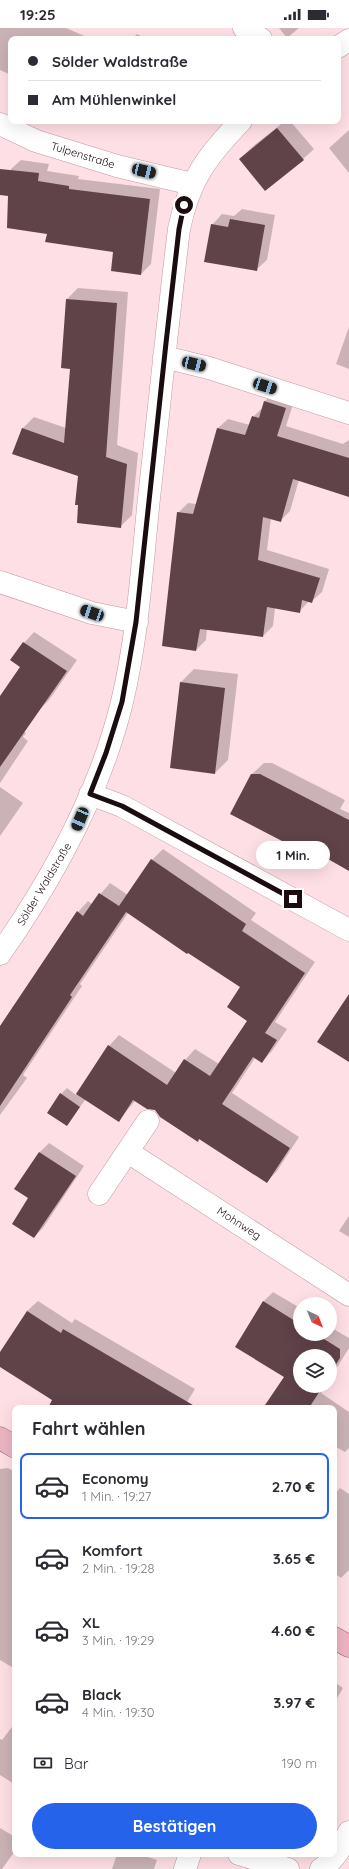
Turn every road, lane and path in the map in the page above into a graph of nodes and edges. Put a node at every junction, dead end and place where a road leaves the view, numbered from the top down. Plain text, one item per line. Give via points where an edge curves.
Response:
1 (244, 28) edge
2 (256, 36) edge
3 (0, 124) edge
4 (238, 124) edge
5 (192, 184) junction
6 (164, 357) junction
7 (349, 413) edge
8 (0, 582) edge
9 (136, 622) junction
10 (90, 794) junction
11 (349, 930) edge
12 (0, 954) edge
13 (148, 1121) dead end
14 (128, 1152) junction
15 (98, 1194) dead end
16 (349, 1295) edge
17 (0, 1438) edge
18 (12, 1445) edge
19 (337, 1640) edge
20 (349, 1646) edge
21 (349, 1832) edge
22 (337, 1853) edge
23 (189, 1857) edge
24 (249, 1857) edge
25 (334, 1857) edge
26 (185, 1869) edge
27 (288, 1869) edge
28 (321, 1869) edge

1 - 2 street
3 - 5 street, Tulpenstraße via 36,141 118,166
4 - 5 street, Sölder Waldstraße via 215,147
5 - 6 street, Sölder Waldstraße via 179,229
6 - 7 street via 209,368
6 - 9 street, Sölder Waldstraße
8 - 9 street via 92,613
9 - 10 street, Sölder Waldstraße via 122,702
10 - 11 street via 122,806
10 - 12 street, Sölder Waldstraße via 57,864
13 - 14 street
14 - 15 street
14 - 16 street, Mohnweg
17 - 18 main road
19 - 20 main road
21 - 22 street
23 - 26 street
24 - 27 street
25 - 28 street

